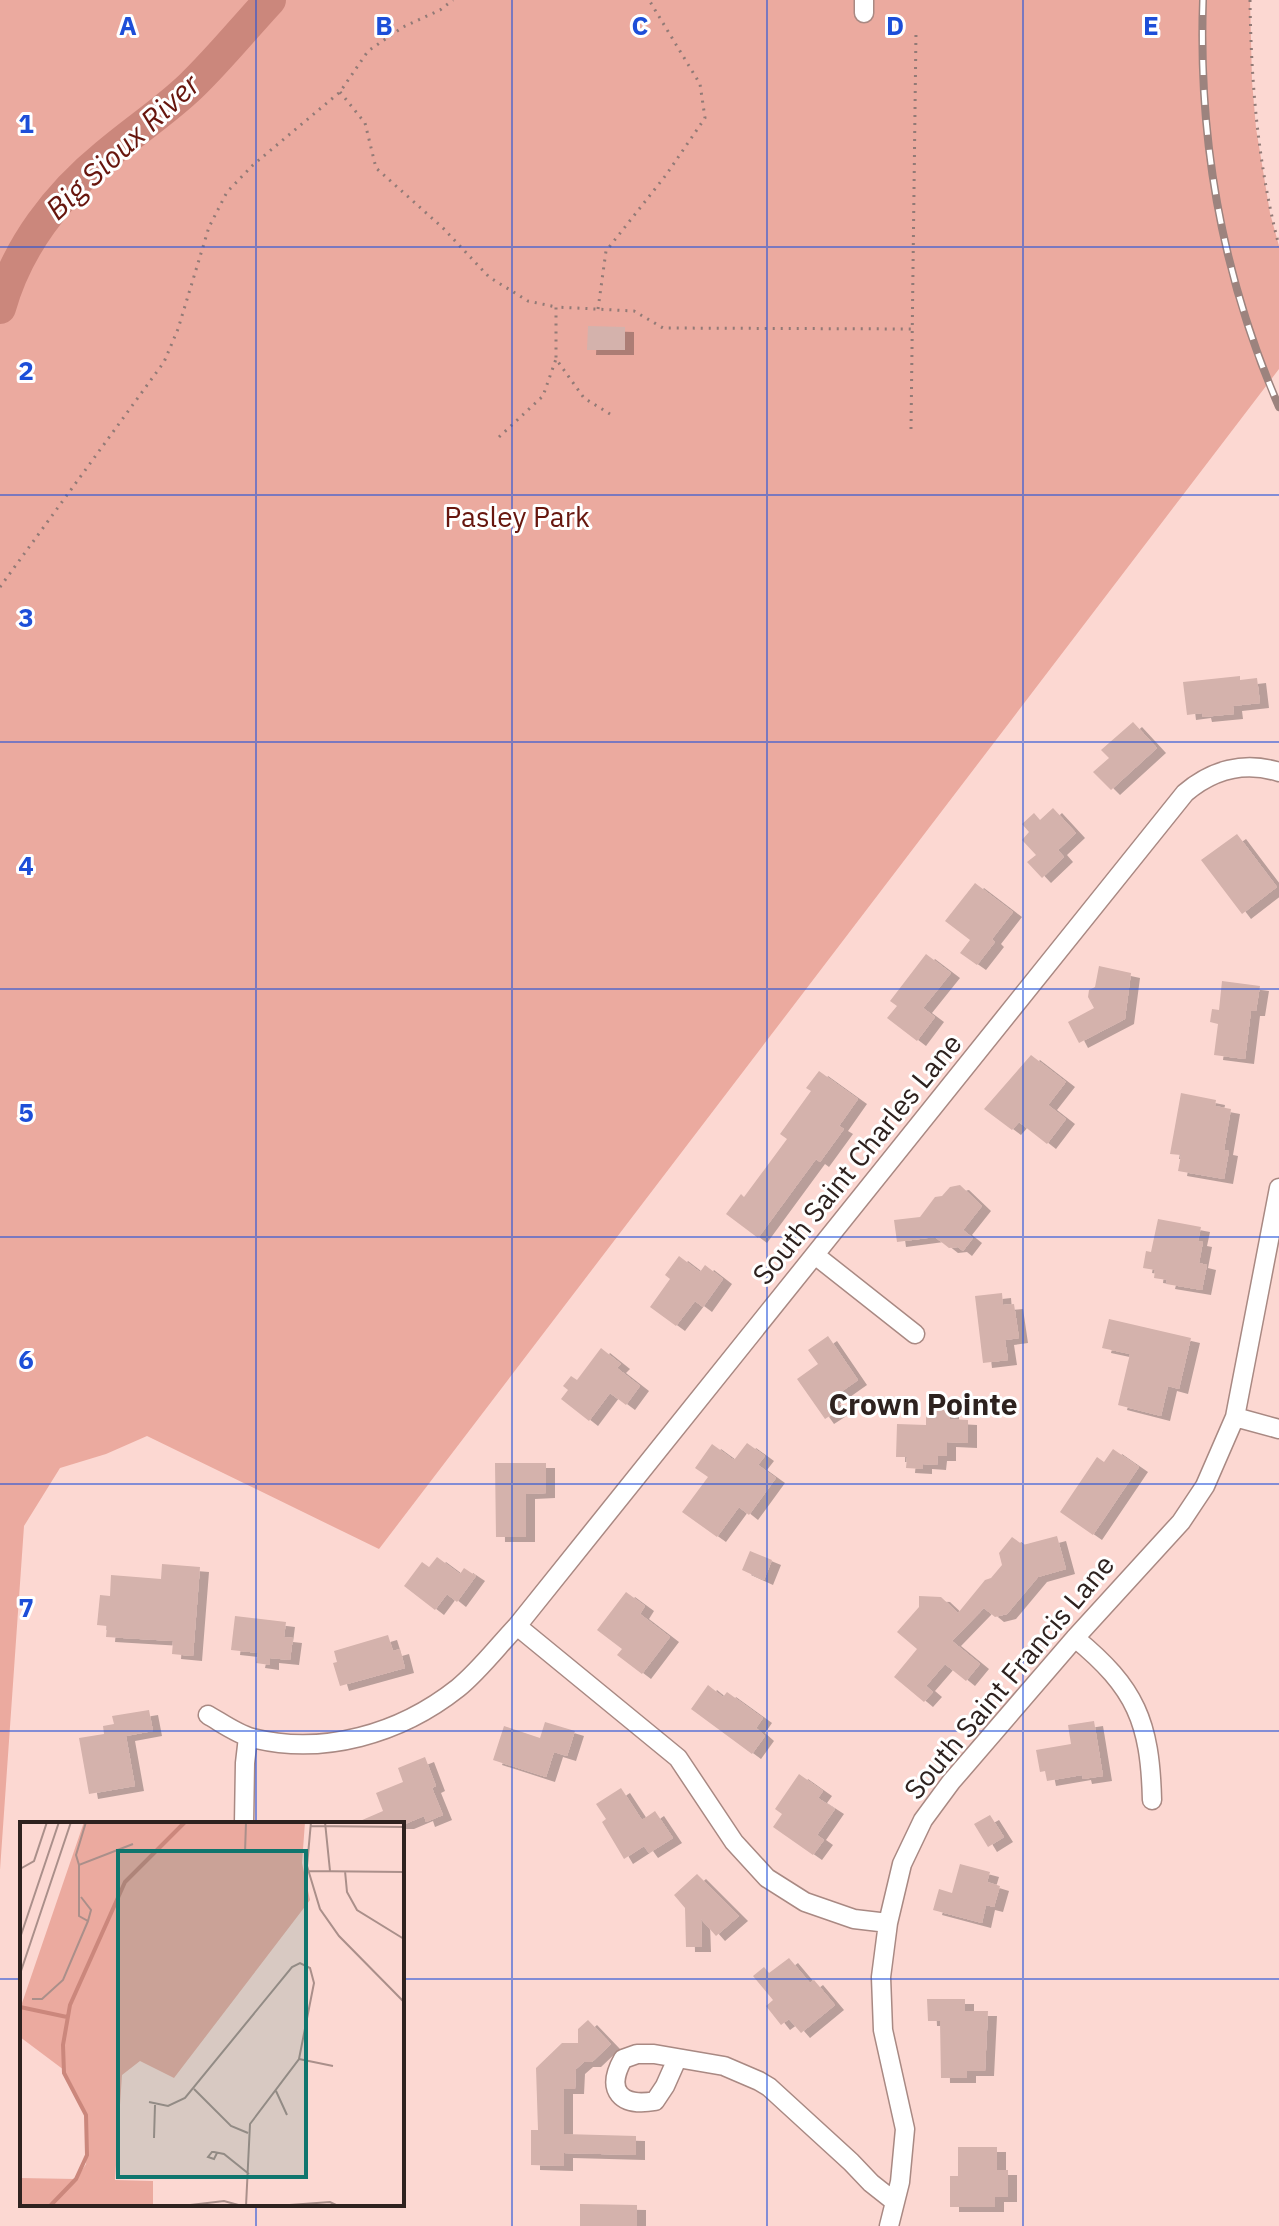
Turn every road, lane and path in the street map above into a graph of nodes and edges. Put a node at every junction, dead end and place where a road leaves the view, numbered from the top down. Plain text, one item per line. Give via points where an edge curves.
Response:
1 (453, 0) edge
2 (649, 0) edge
3 (1250, 0) edge
4 (916, 31) dead end
5 (340, 92) junction
6 (1279, 246) edge
7 (556, 307) junction
8 (598, 309) junction
9 (912, 329) junction
10 (556, 359) junction
11 (610, 414) dead end
12 (911, 429) dead end
13 (499, 437) dead end
14 (0, 587) edge
15 (1272, 770) edge
16 (1279, 1188) edge
17 (815, 1255) junction
18 (915, 1334) dead end
19 (1235, 1417) junction
20 (1279, 1429) edge
21 (517, 1626) junction
22 (1075, 1638) junction
23 (208, 1715) dead end
24 (248, 1737) junction
25 (1152, 1800) dead end
26 (244, 1822) edge
27 (888, 1923) junction
28 (677, 2059) dead end
29 (895, 2202) junction
30 (889, 2226) edge

1 - 5 path via 368,51
2 - 8 path via 700,84 705,118 606,251
3 - 6 path via 1256,128
4 - 9 path
5 - 7 path via 365,123 376,168 489,277 528,301
5 - 14 path via 227,192 209,227 164,362
7 - 8 path
7 - 10 path
8 - 9 path via 634,311 663,328
9 - 12 path
10 - 11 path via 584,398
10 - 13 path via 543,396
15 - 17 street, South Saint Charles Lane via 1222,771 1185,793
16 - 19 street, South Saint Francis Lane
17 - 18 street
17 - 21 street, South Saint Charles Lane
19 - 20 street
19 - 22 street, South Saint Francis Lane via 1205,1486 1181,1522
21 - 24 street, South Saint Charles Lane via 458,1688 374,1734 336,1743 289,1744
21 - 27 street via 678,1758 734,1842 767,1878 805,1902 854,1919
22 - 25 street via 1127,1689 1143,1726
22 - 27 street, South Saint Francis Lane via 923,1820 902,1864
23 - 24 street, South Saint Charles Lane
24 - 26 street
27 - 29 street, South Saint Francis Lane via 881,1977 883,2030 905,2129
28 - 29 street via 724,2066 769,2087
29 - 30 street, South Saint Francis Lane

